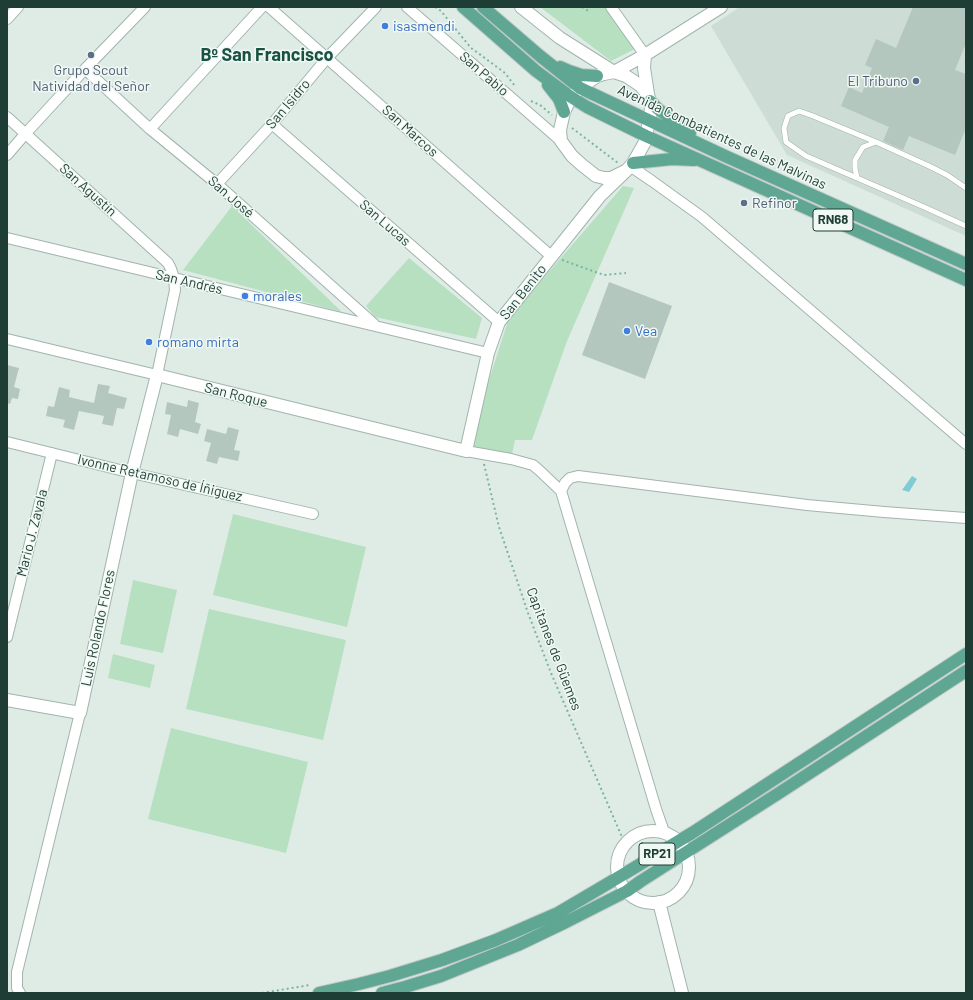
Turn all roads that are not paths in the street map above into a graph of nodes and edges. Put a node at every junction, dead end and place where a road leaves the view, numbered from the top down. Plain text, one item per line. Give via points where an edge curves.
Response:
1 (18, 7) edge
2 (144, 7) edge
3 (262, 7) edge
4 (269, 7) edge
5 (376, 7) edge
6 (407, 7) edge
7 (463, 7) edge
8 (483, 7) edge
9 (521, 7) edge
10 (611, 7) edge
11 (721, 7) edge
12 (7, 19) edge
13 (645, 55) junction
14 (540, 56) junction
15 (327, 58) junction
16 (85, 69) junction
17 (536, 71) junction
18 (614, 72) junction
19 (597, 76) junction
20 (580, 88) junction
21 (571, 98) junction
22 (649, 98) junction
23 (563, 116) junction
24 (7, 117) edge
25 (650, 120) junction
26 (272, 124) junction
27 (150, 129) junction
28 (26, 133) junction
29 (646, 136) junction
30 (561, 141) junction
31 (876, 142) junction
32 (7, 155) edge
33 (725, 156) junction
34 (701, 160) junction
35 (630, 166) junction
36 (596, 176) junction
37 (857, 178) junction
38 (217, 184) junction
39 (966, 188) edge
40 (600, 196) junction
41 (966, 226) edge
42 (7, 238) edge
43 (551, 256) junction
44 (168, 263) joint
45 (966, 264) edge
46 (174, 278) junction
47 (966, 280) edge
48 (499, 322) junction
49 (376, 326) junction
50 (7, 339) edge
51 (488, 353) junction
52 (157, 375) junction
53 (7, 442) edge
54 (966, 444) edge
55 (466, 451) junction
56 (52, 453) junction
57 (132, 473) junction
58 (561, 491) junction
59 (313, 514) dead end
60 (966, 518) edge
61 (7, 637) edge
62 (966, 654) edge
63 (966, 671) edge
64 (7, 700) edge
65 (80, 713) junction
66 (664, 832) junction
67 (678, 841) junction
68 (686, 853) junction
69 (616, 874) junction
70 (627, 891) junction
71 (659, 902) junction
72 (12, 971) edge
73 (315, 989) edge
74 (20, 993) edge
75 (382, 993) edge
76 (682, 993) edge

1 - 12 street
2 - 16 street
3 - 27 street
4 - 15 street, San Marcos
5 - 15 street, San Isidro
6 - 30 street, San Pablo
7 - 17 main road, Avenida Combatientes de las Malvinas / RN68
8 - 14 main road, Avenida Combatientes de las Malvinas / RN68
9 - 18 street via 560,38
10 - 13 street
11 - 13 street
13 - 18 street
13 - 22 street via 644,68
14 - 19 main road via 569,71
14 - 20 main road, Avenida Combatientes de las Malvinas / RN68
15 - 26 street, San Isidro
15 - 43 street, San Marcos
16 - 27 street, San José
16 - 28 street
17 - 21 main road, Avenida Combatientes de las Malvinas / RN68
17 - 23 main road via 559,99
18 - 19 street
18 - 22 street via 641,86
19 - 20 street
20 - 21 street
20 - 25 main road, Avenida Combatientes de las Malvinas / RN68
21 - 23 street
21 - 29 main road, Avenida Combatientes de las Malvinas / RN68
22 - 25 street
22 - 33 main road via 658,109
23 - 30 street
24 - 28 street, San Agustín
25 - 29 street
25 - 33 main road, Avenida Combatientes de las Malvinas / RN68
26 - 38 street, San Isidro
26 - 48 street, San Lucas
27 - 38 street, San José
28 - 32 street
28 - 44 street, San Agustín
29 - 34 main road, Avenida Combatientes de las Malvinas / RN68
29 - 35 street
30 - 36 street via 572,156
31 - 37 lane via 863,147 855,160
31 - 37 lane via 799,111 788,116 784,128 786,142 806,156
31 - 39 lane via 947,175
33 - 45 main road, Avenida Combatientes de las Malvinas / RN68
34 - 35 main road via 672,159
34 - 47 main road, Avenida Combatientes de las Malvinas / RN68
35 - 36 street via 611,178
35 - 40 street, San Benito
35 - 54 street via 702,217
36 - 40 street
37 - 41 lane
38 - 49 street, San José
40 - 43 street, San Benito
42 - 46 street, San Andrés
43 - 48 street, San Benito
44 - 46 street, Luis Rolando Flores
46 - 49 street, San Andrés
46 - 52 street, Luis Rolando Flores via 175,290
48 - 51 street, San Benito
49 - 51 street, San Andrés
50 - 52 street, San Roque
51 - 55 street, San Benito
52 - 55 street, San Roque
52 - 57 street, Luis Rolando Flores
53 - 56 street, Ivonne Retamoso de Íñiguez
55 - 58 street via 532,465
56 - 57 street, Ivonne Retamoso de Íñiguez
56 - 61 street, Mario J. Zavala
57 - 59 street, Ivonne Retamoso de Íñiguez
57 - 65 street, Luis Rolando Flores
58 - 60 street via 570,478 578,476 807,505
58 - 66 street
62 - 67 main road, RP21
63 - 68 main road, RP21
64 - 65 street
65 - 72 street, Luis Rolando Flores
66 - 67 street
66 - 69 street via 641,833 630,839 621,853
67 - 68 street
67 - 69 main road, RP21
68 - 70 main road, RP21
68 - 71 street via 689,863 684,884 678,893
69 - 70 street
69 - 73 main road, RP21 via 558,912 496,940 397,974 359,984
70 - 71 street via 647,902
70 - 75 main road, RP21 via 511,948 441,976
71 - 76 street
72 - 74 street, Luis Rolando Flores

